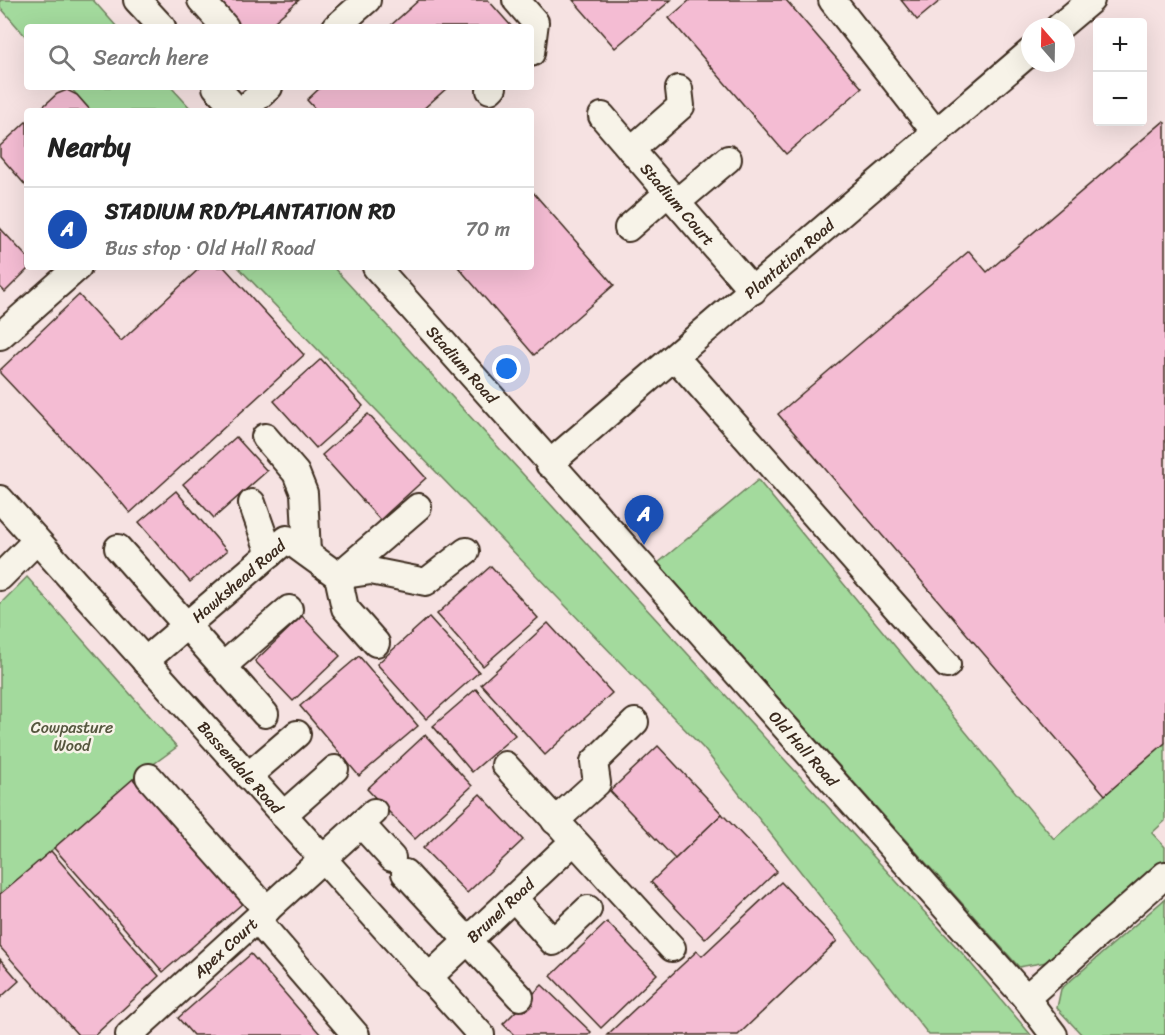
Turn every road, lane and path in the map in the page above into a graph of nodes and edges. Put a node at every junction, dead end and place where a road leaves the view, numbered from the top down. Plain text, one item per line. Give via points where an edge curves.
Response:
1 (137, 0) edge
2 (201, 0) edge
3 (367, 0) edge
4 (516, 0) edge
5 (832, 0) edge
6 (1091, 0) edge
7 (1070, 18) edge
8 (159, 24) edge
9 (222, 24) edge
10 (339, 24) edge
11 (534, 30) edge
12 (1021, 60) edge
13 (219, 90) edge
14 (265, 90) edge
15 (679, 90) dead end
16 (237, 108) edge
17 (244, 108) edge
18 (602, 116) dead end
19 (936, 133) junction
20 (632, 150) junction
21 (728, 159) dead end
22 (672, 197) junction
23 (628, 228) dead end
24 (75, 270) edge
25 (378, 270) edge
26 (753, 291) junction
27 (0, 336) edge
28 (675, 357) junction
29 (265, 436) dead end
30 (549, 464) junction
31 (0, 499) edge
32 (252, 503) dead end
33 (418, 507) dead end
34 (36, 541) junction
35 (118, 548) dead end
36 (466, 551) dead end
37 (307, 553) junction
38 (270, 554) junction
39 (338, 576) junction
40 (0, 577) edge
41 (289, 609) dead end
42 (187, 625) junction
43 (376, 643) dead end
44 (145, 661) junction
45 (946, 664) dead end
46 (223, 666) junction
47 (265, 714) dead end
48 (635, 722) dead end
49 (297, 734) dead end
50 (505, 765) dead end
51 (335, 769) dead end
52 (248, 776) junction
53 (149, 777) dead end
54 (283, 815) junction
55 (555, 821) junction
56 (573, 842) junction
57 (323, 859) junction
58 (1165, 875) edge
59 (514, 898) junction
60 (588, 909) dead end
61 (262, 915) junction
62 (469, 942) junction
63 (672, 948) dead end
64 (428, 978) junction
65 (520, 997) dead end
66 (1026, 998) junction
67 (129, 1035) edge
68 (356, 1035) edge
69 (481, 1035) edge
70 (1053, 1035) edge

1 - 8 street
2 - 9 street
3 - 10 street
4 - 11 street via 535,22
5 - 19 street
6 - 7 street
12 - 19 street, Plantation Road
13 - 16 street
14 - 17 street
15 - 20 street via 681,106
18 - 20 street, Stadium Court
19 - 26 street, Plantation Road
20 - 22 street, Stadium Court
21 - 22 street
22 - 23 street
22 - 26 street, Stadium Court
24 - 27 street
25 - 30 street, Stadium Road
26 - 28 street, Plantation Road
28 - 30 street, Plantation Road
28 - 45 street
29 - 37 street via 296,473 304,493
30 - 66 street, Old Hall Road
31 - 34 street, Bassendale Road
32 - 38 street
33 - 39 street
34 - 40 street
34 - 44 street, Bassendale Road
35 - 42 street
36 - 39 street via 426,582 371,572
37 - 38 street, Hawkshead Road via 287,539
37 - 39 street, Hawkshead Road
38 - 42 street, Hawkshead Road
39 - 43 street via 345,608
41 - 46 street
42 - 44 street, Hawkshead Road
42 - 46 street
44 - 52 street, Bassendale Road
46 - 47 street
48 - 55 street via 594,762 597,783
49 - 52 street
50 - 55 street
51 - 54 street
52 - 54 street, Bassendale Road
53 - 61 street
54 - 57 street, Bassendale Road
55 - 56 street
56 - 59 street, Brunel Road
56 - 63 street
57 - 61 street, Apex Court
57 - 62 street, Apex Court via 368,818 398,865
57 - 64 street, Bassendale Road
58 - 66 street
59 - 60 street via 553,942
59 - 62 street, Brunel Road
61 - 67 street, Apex Court
61 - 68 street
62 - 64 street, Brunel Road
62 - 65 street
64 - 69 street, Bassendale Road
66 - 70 street, Old Hall Road

